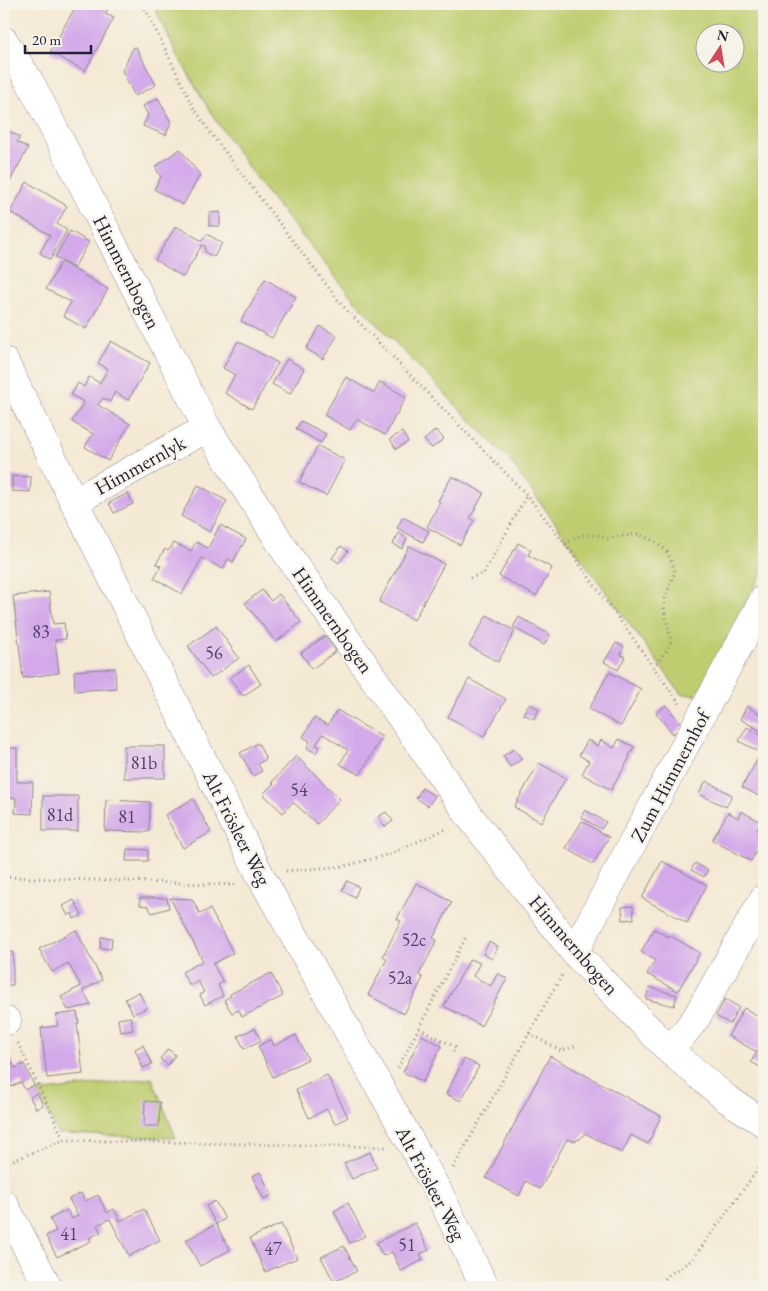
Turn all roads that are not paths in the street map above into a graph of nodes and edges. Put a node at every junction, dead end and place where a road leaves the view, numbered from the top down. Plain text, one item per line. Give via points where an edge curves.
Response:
1 (4, 41) edge
2 (4, 360) edge
3 (207, 428) junction
4 (74, 502) junction
5 (764, 599) edge
6 (764, 898) edge
7 (574, 952) junction
8 (670, 1051) junction
9 (764, 1123) edge
10 (4, 1204) edge
11 (48, 1287) edge
12 (485, 1287) edge

1 - 3 street, Himmernbogen via 30,82
2 - 4 street, Alt Frösleer Weg
3 - 4 street, Himmernlyk
3 - 7 street, Himmernbogen via 288,555 471,818
4 - 12 street, Alt Frösleer Weg via 261,877 439,1193
5 - 7 street, Zum Himmernhof
6 - 8 street via 696,1018
7 - 8 street, Himmernbogen
8 - 9 street, Himmernbogen via 727,1099
10 - 11 street

